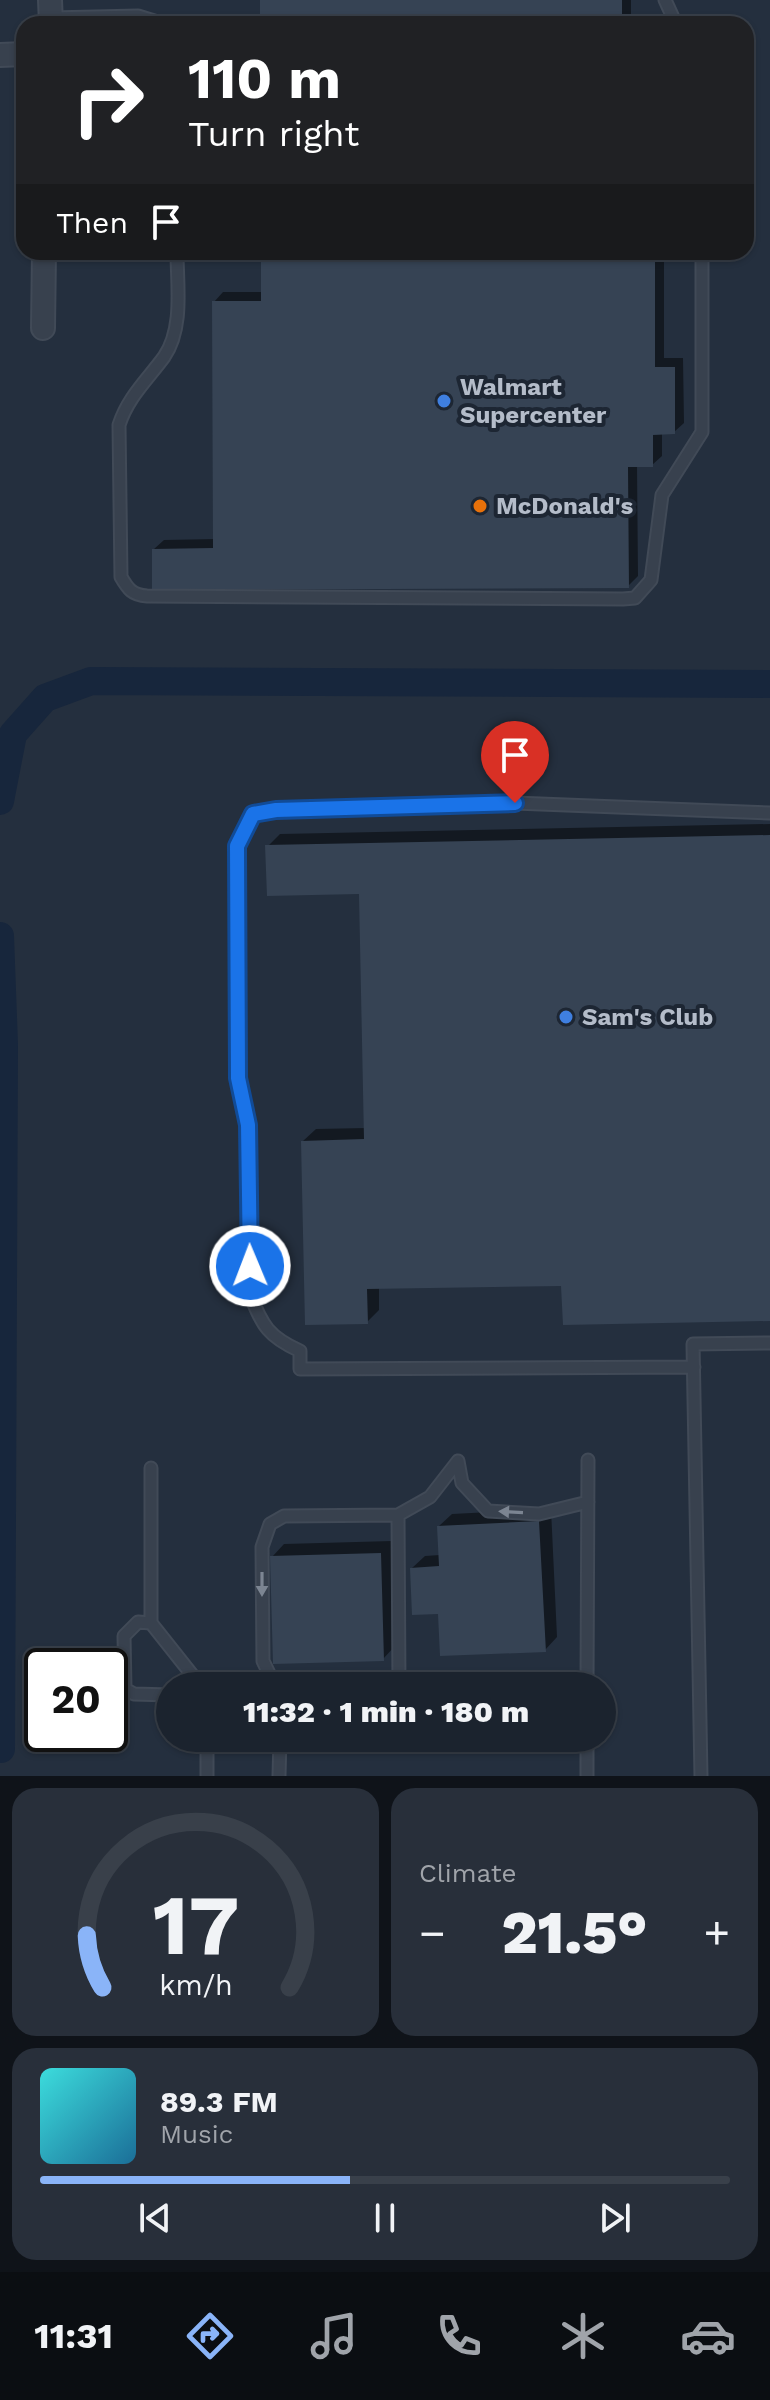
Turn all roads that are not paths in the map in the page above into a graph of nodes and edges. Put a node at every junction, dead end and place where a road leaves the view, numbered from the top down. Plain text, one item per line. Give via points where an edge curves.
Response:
1 (51, 14) edge
2 (138, 16) edge
3 (44, 260) edge
4 (177, 260) edge
5 (702, 260) edge
6 (43, 328) dead end
7 (770, 813) edge
8 (770, 1343) edge
9 (694, 1367) junction
10 (588, 1460) dead end
11 (151, 1468) dead end
12 (588, 1502) junction
13 (398, 1515) junction
14 (151, 1623) junction
15 (190, 1672) edge
16 (268, 1672) edge
17 (399, 1672) edge
18 (587, 1672) edge
19 (156, 1695) edge
20 (207, 1752) edge
21 (280, 1752) edge
22 (587, 1752) edge
23 (207, 1776) edge
24 (279, 1776) edge
25 (587, 1776) edge
26 (701, 1776) edge

1 - 2 lane
3 - 6 street
4 - 5 lane via 172,339 125,406 119,425 121,577 128,589 147,596 623,599 635,598 651,580 662,495 702,432
7 - 9 lane via 515,803 276,810 253,814 237,846 238,1078 248,1125 250,1294 259,1319 276,1340 300,1351 300,1369
8 - 9 lane via 693,1344
9 - 26 lane
10 - 12 lane
11 - 14 lane
12 -> 13 lane via 539,1514 488,1511 462,1483 458,1461 430,1497
12 - 18 lane
13 -> 16 lane via 284,1516 270,1524 262,1547 263,1661
13 - 17 lane
14 - 15 lane
14 - 19 lane via 138,1622 124,1636 125,1689
20 - 23 lane
21 - 24 lane
22 - 25 lane

